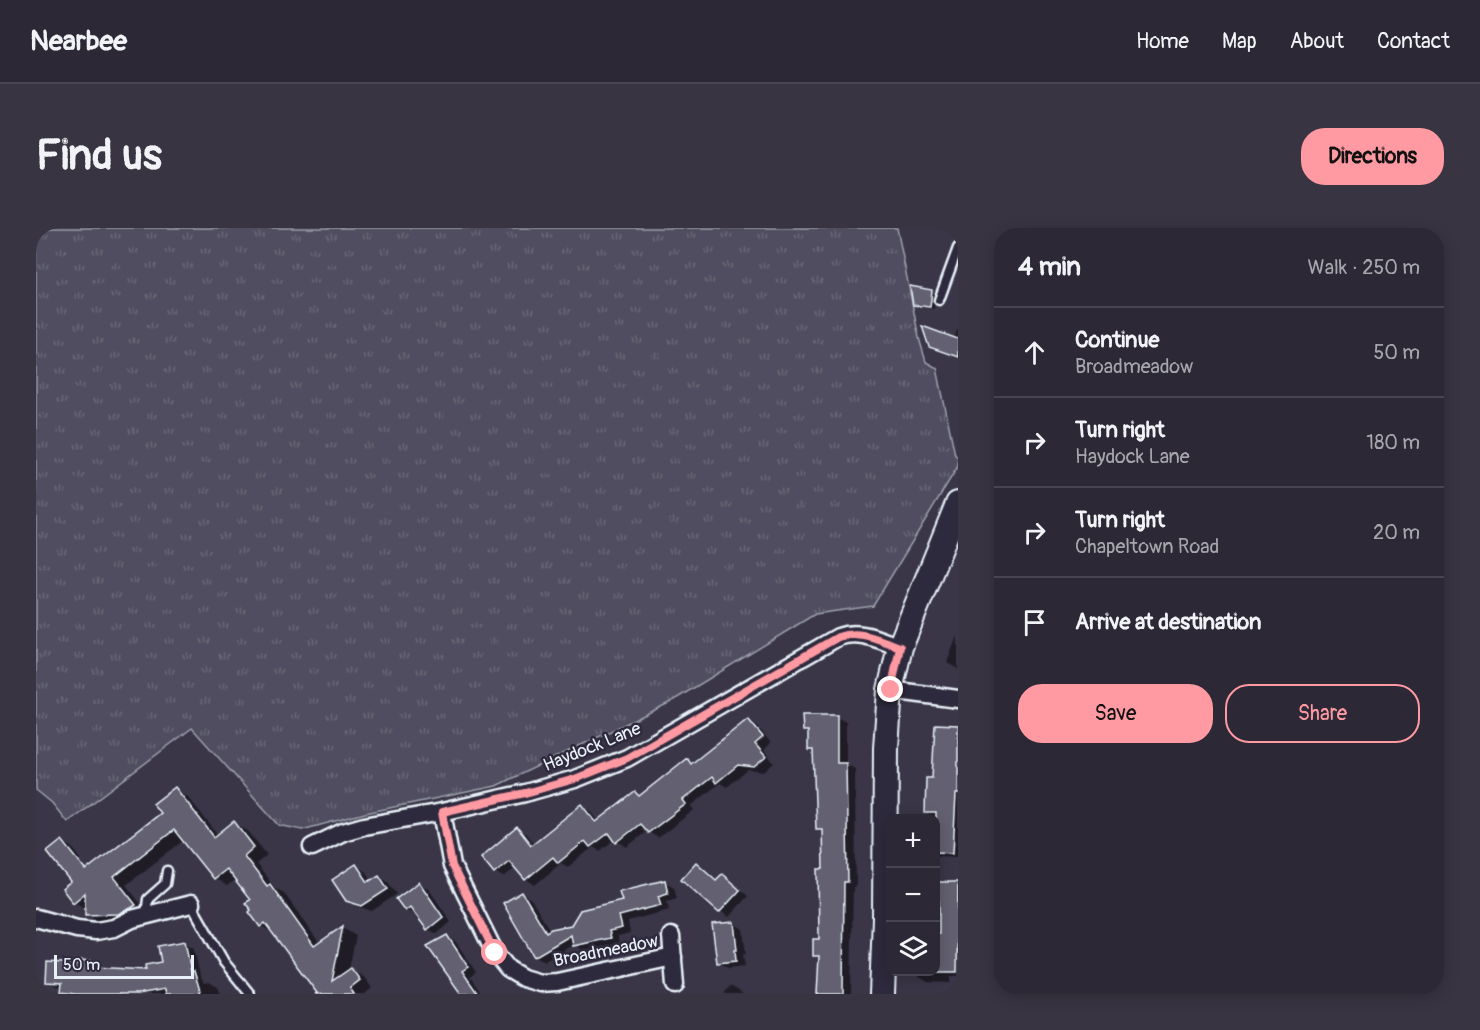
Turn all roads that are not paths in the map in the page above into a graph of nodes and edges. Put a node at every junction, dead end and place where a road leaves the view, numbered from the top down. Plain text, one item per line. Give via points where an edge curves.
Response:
1 (958, 248) edge
2 (939, 300) dead end
3 (958, 504) edge
4 (900, 647) junction
5 (891, 690) junction
6 (958, 699) edge
7 (442, 812) junction
8 (312, 847) dead end
9 (167, 871) dead end
10 (191, 903) joint
11 (146, 915) junction
12 (36, 918) edge
13 (671, 936) dead end
14 (673, 957) junction
15 (675, 985) dead end
16 (250, 994) edge
17 (882, 994) edge

1 - 2 lane
3 - 4 main road
4 - 5 main road
4 - 7 street, Haydock Lane via 849,633 627,758 575,779
5 - 6 street
5 - 17 main road via 886,748
7 - 8 street, Haydock Lane via 364,826
7 - 14 street, Broadmeadow via 448,851 459,883 495,953 508,969 523,978 557,982
9 - 11 lane via 165,884 148,899
10 - 11 street
10 - 16 lane via 224,962
11 - 12 street via 96,931
13 - 14 street, Broadmeadow
14 - 15 street, Broadmeadow

